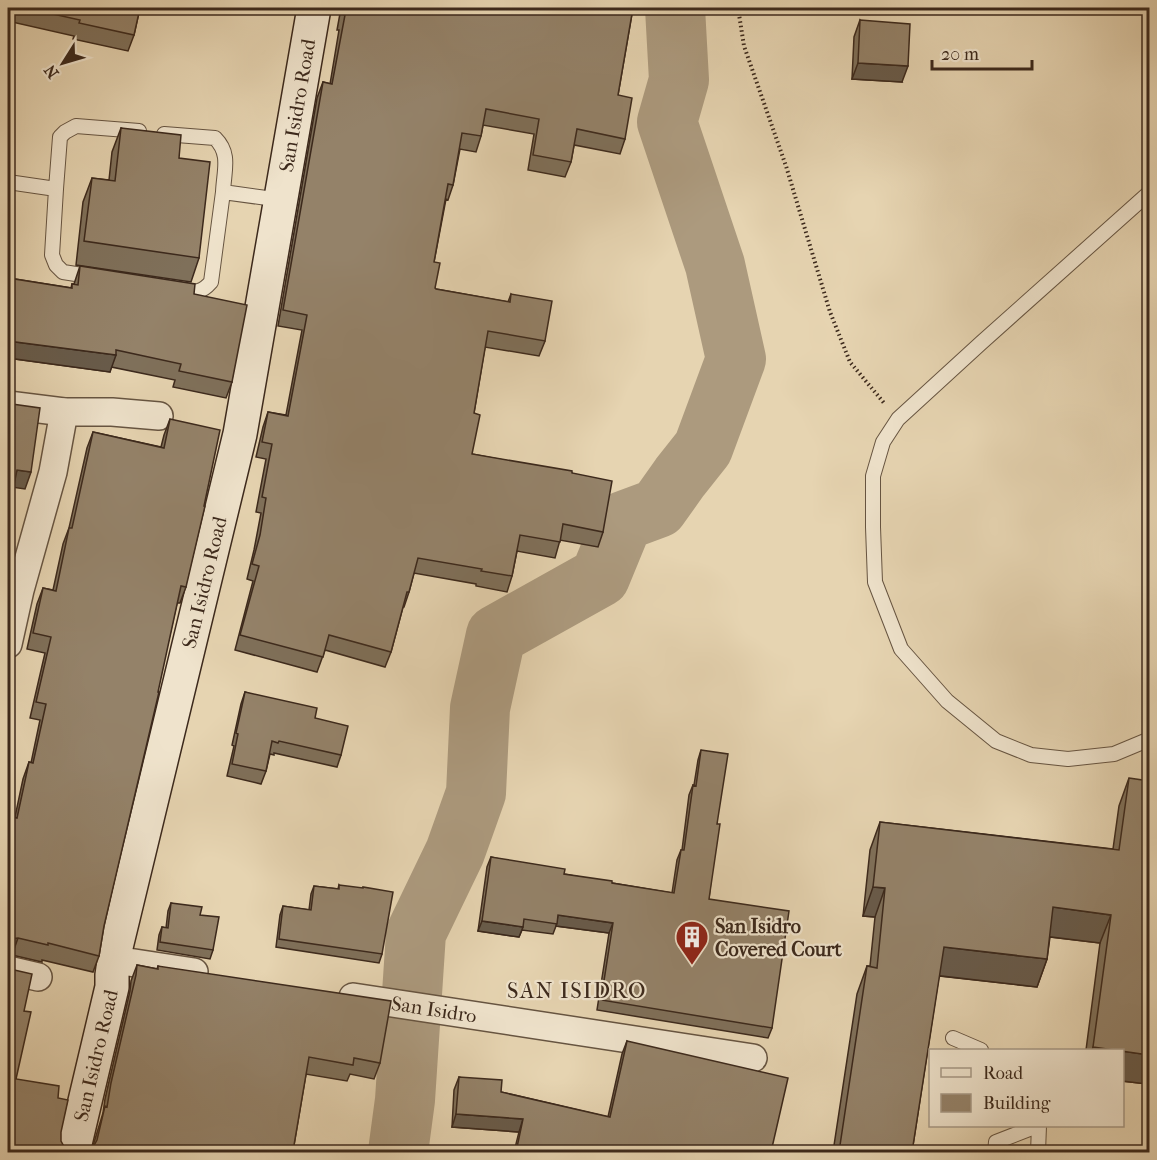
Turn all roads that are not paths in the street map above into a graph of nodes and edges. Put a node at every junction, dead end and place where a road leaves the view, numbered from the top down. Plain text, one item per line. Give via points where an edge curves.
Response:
1 (314, 8) edge
2 (8, 182) edge
3 (56, 189) junction
4 (223, 192) junction
5 (1149, 192) edge
6 (281, 200) junction
7 (107, 279) edge
8 (163, 287) edge
9 (8, 405) edge
10 (64, 412) junction
11 (159, 416) dead end
12 (14, 588) edge
13 (8, 644) edge
14 (1149, 739) edge
15 (115, 960) junction
16 (8, 970) edge
17 (221, 976) edge
18 (38, 977) dead end
19 (327, 993) edge
20 (953, 1038) dead end
21 (979, 1049) edge
22 (753, 1058) dead end
23 (1033, 1127) edge
24 (1038, 1127) edge
25 (73, 1152) edge
26 (995, 1152) edge
27 (1038, 1152) edge

1 - 6 main road, San Isidro Road
2 - 3 lane
3 - 4 lane via 60,137 75,126 215,138 226,154
3 - 7 lane via 52,255 56,265 63,272
4 - 6 lane
4 - 8 lane via 211,282 205,290 196,292
5 - 14 lane via 898,419 883,442 873,476 874,582 901,649 947,701 996,741 1031,755 1068,759 1114,754
6 - 15 main road, San Isidro Road via 240,434
9 - 10 street
10 - 11 street
10 - 12 street via 53,472
12 - 13 street
15 - 17 street
15 - 25 main road, San Isidro Road
16 - 18 street
19 - 22 street, San Isidro
20 - 21 lane
23 - 26 lane via 996,1142
24 - 27 lane

